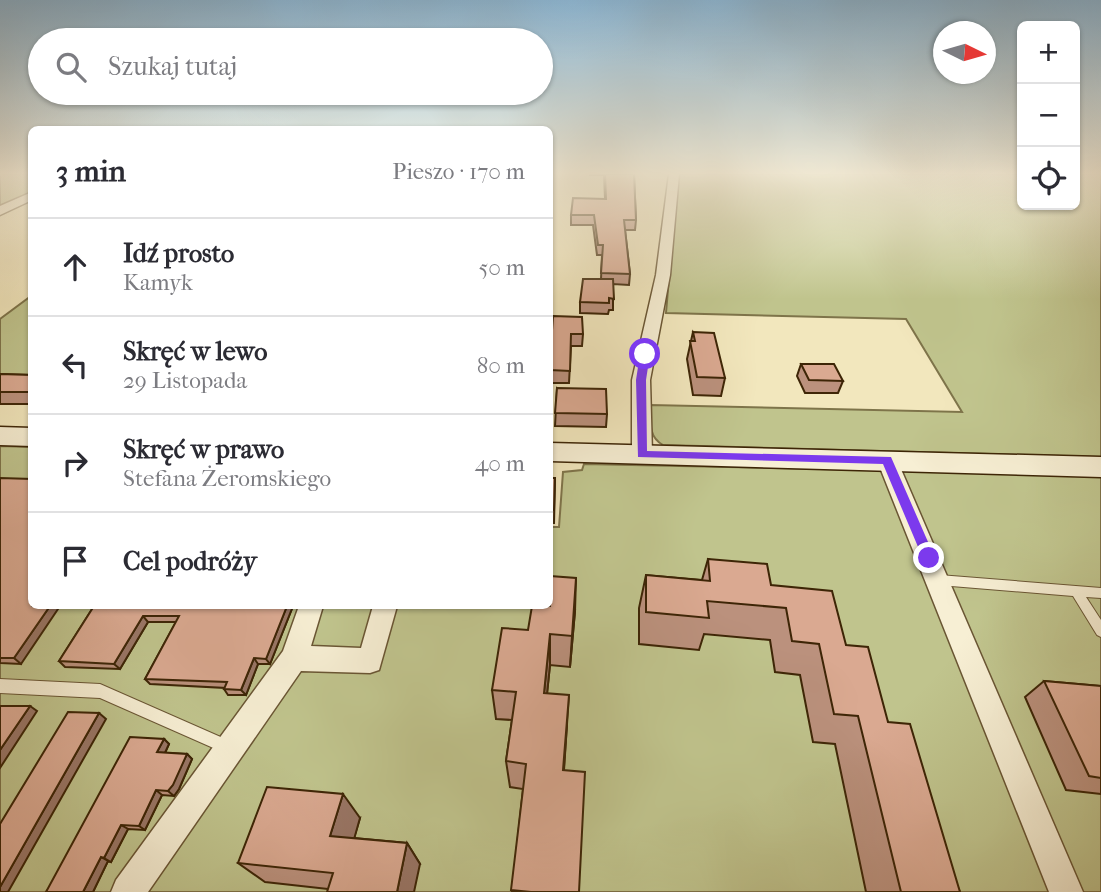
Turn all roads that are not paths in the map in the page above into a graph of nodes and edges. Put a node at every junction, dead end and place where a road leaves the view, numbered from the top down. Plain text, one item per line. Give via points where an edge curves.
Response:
1 (669, 216) edge
2 (0, 436) edge
3 (28, 437) edge
4 (553, 452) edge
5 (642, 454) junction
6 (887, 460) junction
7 (1101, 467) edge
8 (938, 580) junction
9 (1076, 591) junction
10 (1101, 593) edge
11 (311, 609) edge
12 (383, 609) edge
13 (1101, 631) edge
14 (295, 658) junction
15 (0, 686) edge
16 (231, 748) junction
17 (128, 892) edge
18 (1066, 892) edge

1 - 5 street via 663,275 641,380
2 - 3 street
4 - 5 street
5 - 6 street
6 - 7 street
6 - 8 street
8 - 9 lane
8 - 18 street
9 - 10 lane
9 - 13 lane
11 - 14 street
12 - 14 street via 370,661
14 - 16 street
15 - 16 lane via 100,691
16 - 17 street

